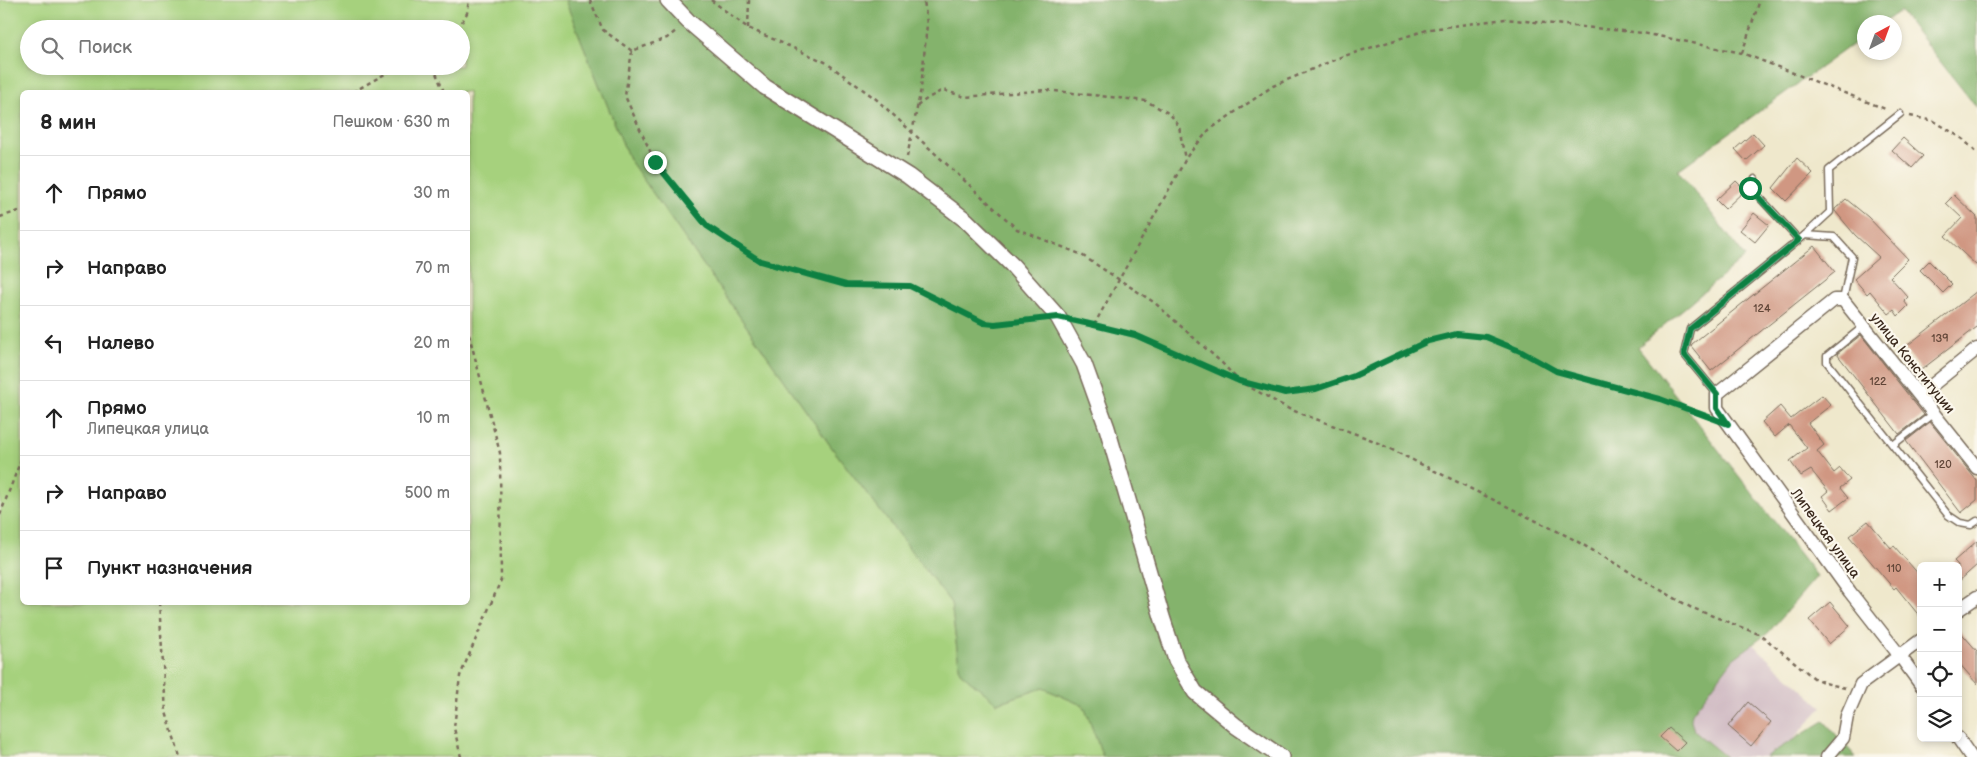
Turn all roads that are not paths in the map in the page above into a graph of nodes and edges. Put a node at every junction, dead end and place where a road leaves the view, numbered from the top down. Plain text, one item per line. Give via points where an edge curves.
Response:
1 (668, 0) edge
2 (1900, 114) road end
3 (1755, 179) dead end
4 (1802, 238) junction
5 (1844, 300) junction
6 (1864, 326) junction
7 (1977, 349) edge
8 (1717, 394) junction
9 (1920, 395) junction
10 (1934, 413) junction
11 (1893, 445) junction
12 (1977, 468) edge
13 (1977, 521) edge
14 (1977, 596) edge
15 (1962, 607) edge
16 (1917, 643) edge
17 (1900, 656) junction
18 (1917, 679) edge
19 (1961, 742) edge
20 (1281, 757) edge
21 (1826, 757) edge
22 (1971, 757) edge

1 - 20 street via 765,88 908,176 967,221 1058,317 1084,364 1107,428 1176,660 1196,692 1236,726
2 - 4 lane via 1829,170 1830,212
3 - 4 lane via 1750,188
4 - 5 lane via 1834,236 1852,257
4 - 8 lane via 1690,329 1684,354
5 - 6 street, улица Конституции
5 - 8 street via 1834,300
6 - 9 street, улица Конституции
6 - 11 lane via 1827,356 1827,362
7 - 9 street
8 - 17 street, Липецкая улица via 1717,408 1728,424
9 - 10 street, улица Конституции
10 - 11 lane
10 - 12 street, улица Конституции
11 - 13 lane via 1948,515 1971,526
14 - 15 street
16 - 17 street
17 - 18 street, Липецкая улица
17 - 21 street via 1861,684 1847,716 1842,738
19 - 22 street

